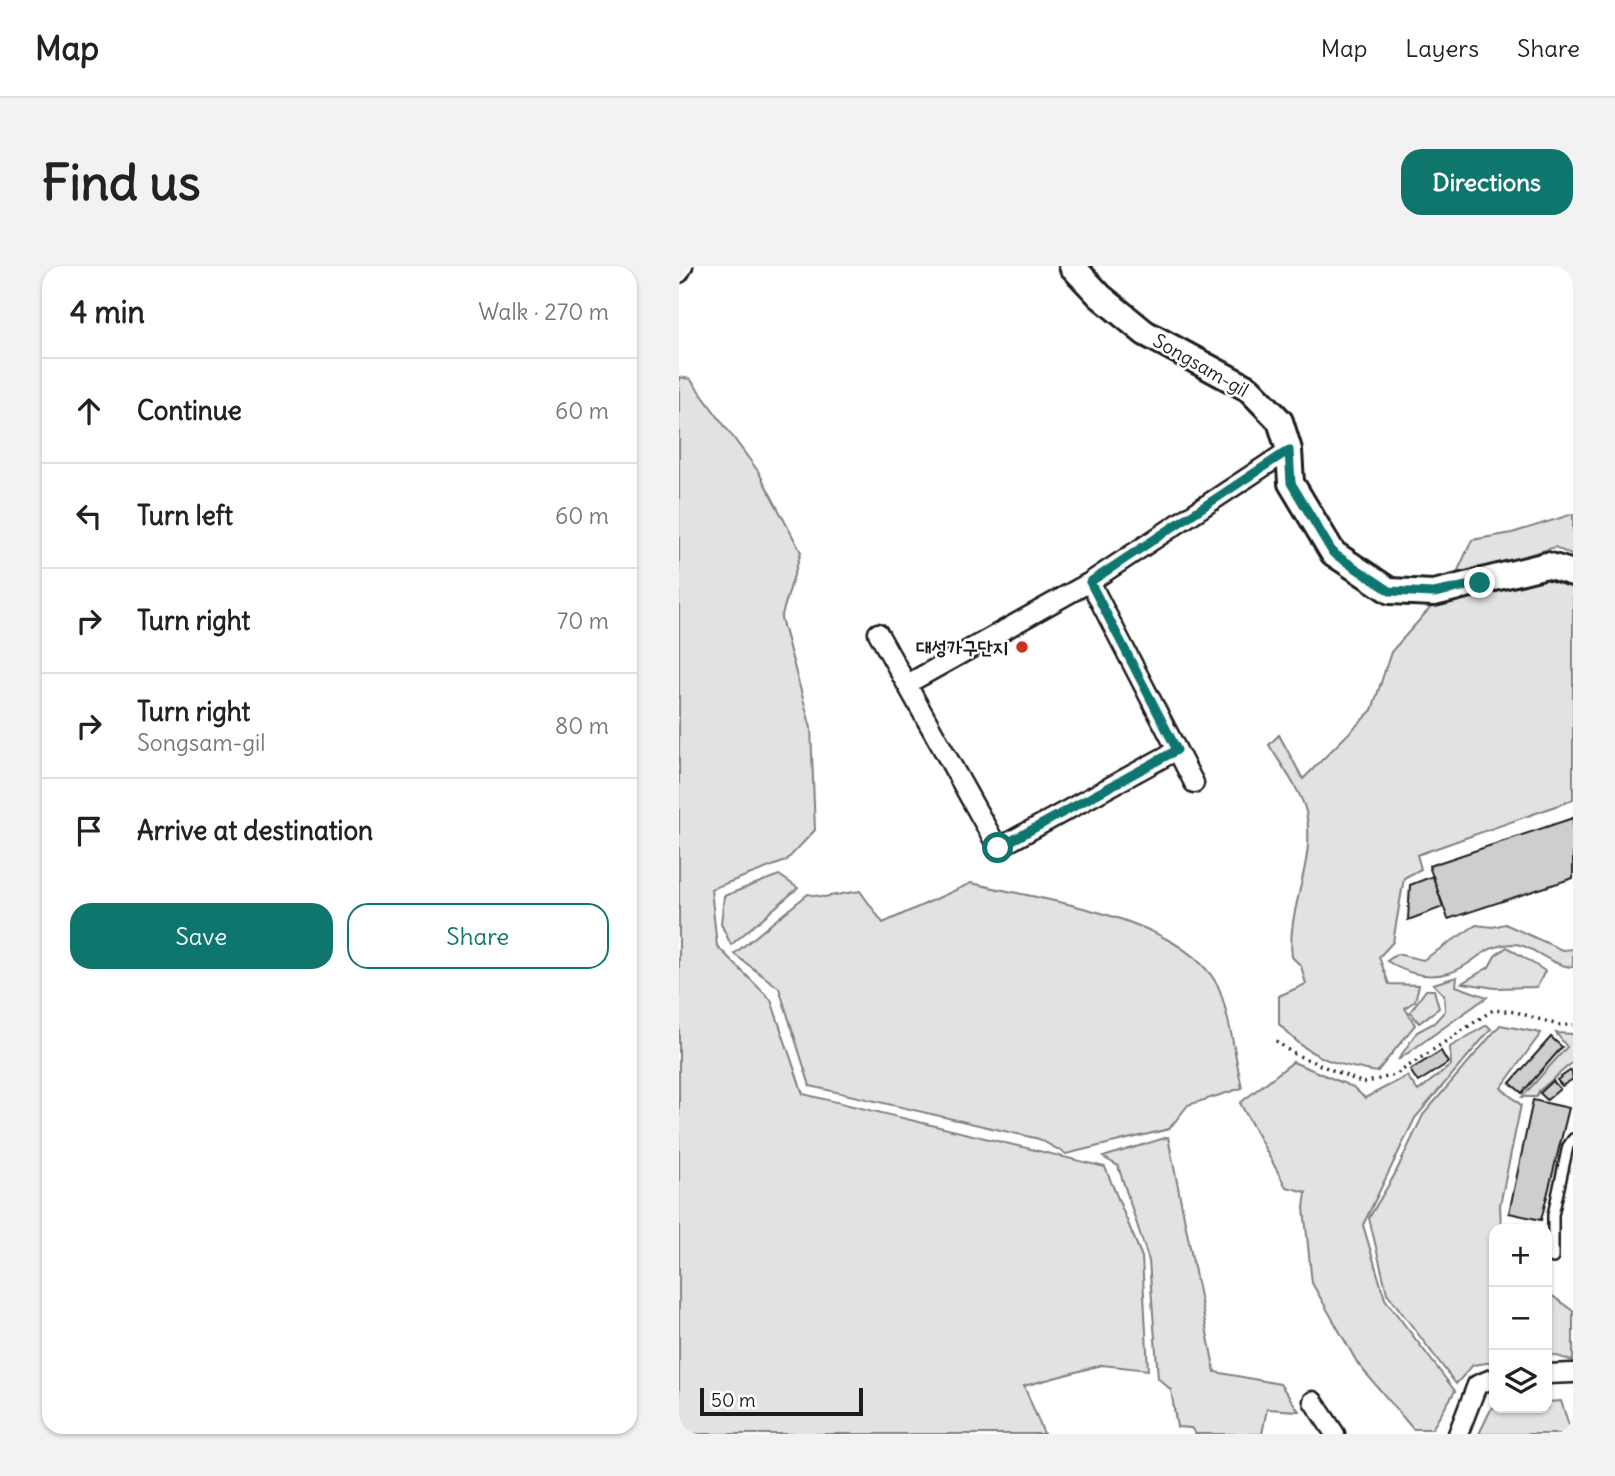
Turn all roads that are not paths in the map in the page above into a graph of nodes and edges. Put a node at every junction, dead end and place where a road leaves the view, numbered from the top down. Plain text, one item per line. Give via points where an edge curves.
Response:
1 (683, 266) edge
2 (1072, 266) edge
3 (679, 273) edge
4 (1289, 450) junction
5 (1573, 573) edge
6 (1090, 582) junction
7 (878, 634) dead end
8 (909, 683) junction
9 (1177, 750) junction
10 (1194, 783) dead end
11 (1573, 1139) edge
12 (1553, 1258) dead end
13 (1573, 1373) edge
14 (1552, 1374) edge
15 (1489, 1380) edge
16 (1313, 1401) dead end
17 (1335, 1434) edge
18 (1458, 1434) edge

1 - 3 street
2 - 4 street, Songsam-gil via 1145,333 1249,389 1280,422
4 - 5 street, Songsam-gil via 1291,483 1333,553 1390,591 1434,593 1547,565
4 - 6 street
6 - 8 street
6 - 9 street
7 - 8 street
8 - 9 street via 998,848
9 - 10 street
11 - 12 lane via 1553,1215
13 - 14 street
15 - 18 street via 1477,1385
16 - 17 street

